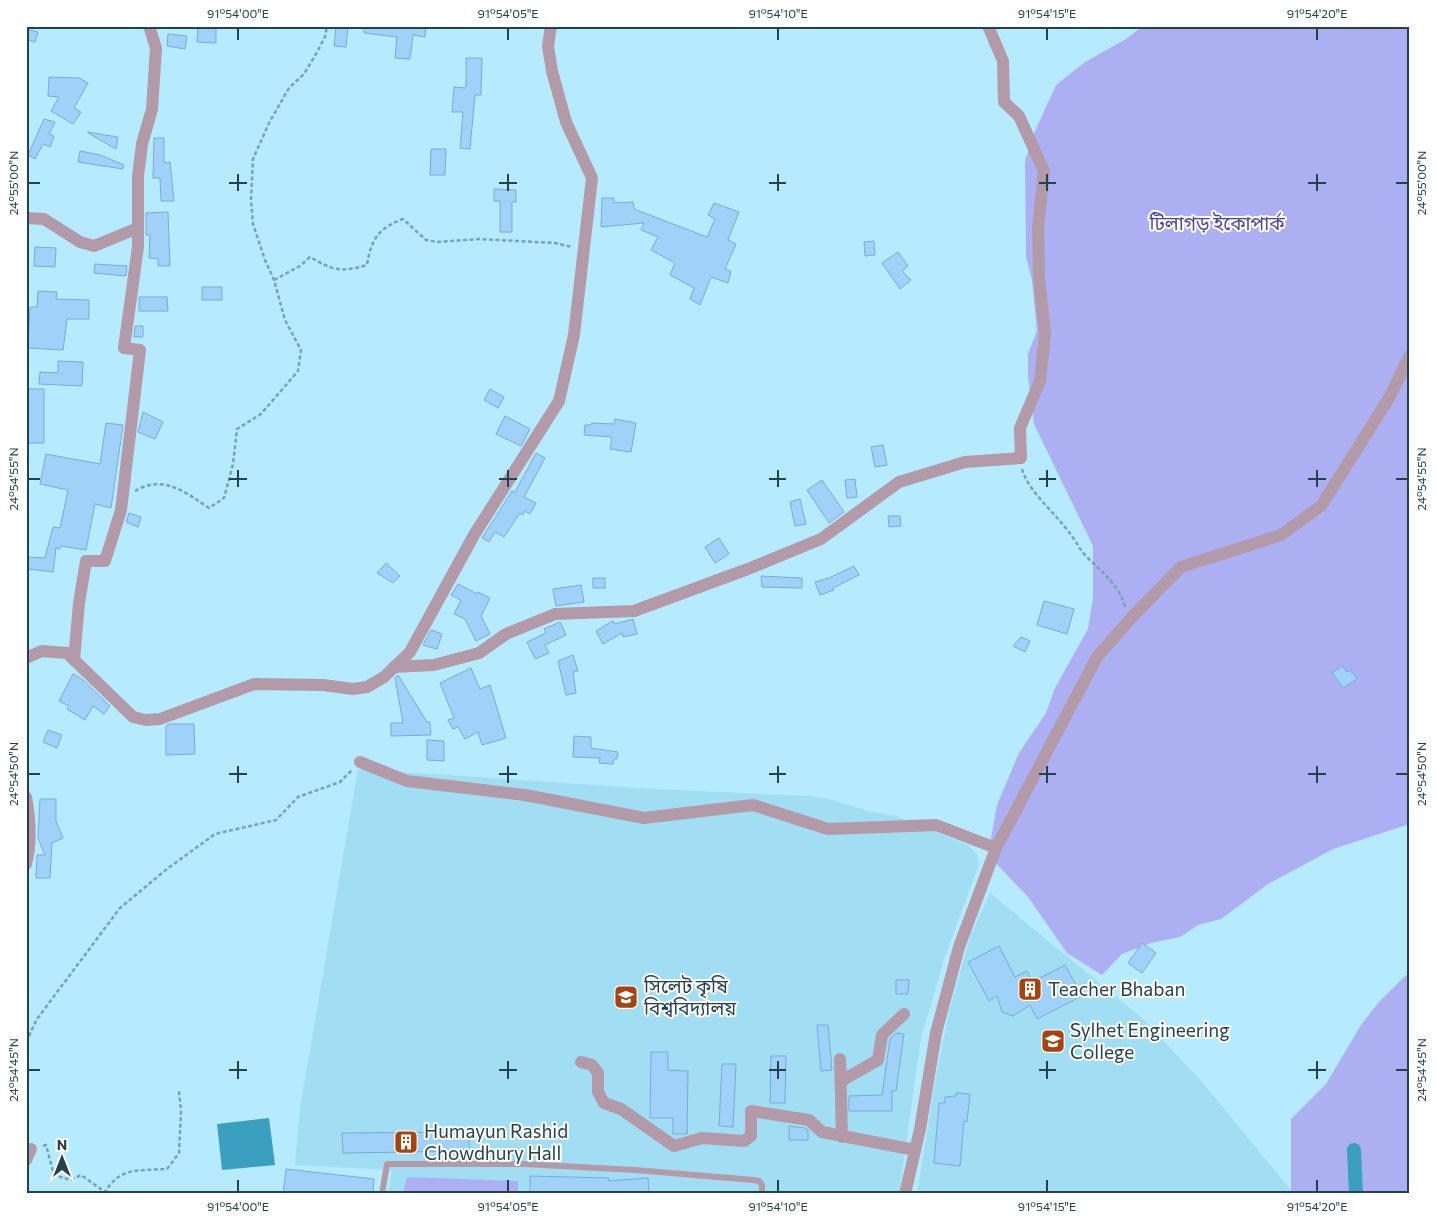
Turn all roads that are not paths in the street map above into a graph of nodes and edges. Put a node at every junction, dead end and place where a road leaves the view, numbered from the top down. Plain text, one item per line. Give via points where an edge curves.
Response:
1 (149, 26) edge
2 (551, 26) edge
3 (988, 26) edge
4 (26, 218) edge
5 (138, 228) junction
6 (1410, 355) edge
7 (26, 658) edge
8 (74, 660) junction
9 (394, 667) junction
10 (360, 762) road end
11 (26, 796) edge
12 (996, 848) junction
13 (26, 864) edge
14 (904, 1014) dead end
15 (840, 1059) dead end
16 (581, 1062) dead end
17 (840, 1081) junction
18 (842, 1137) junction
19 (915, 1150) junction
20 (382, 1194) edge
21 (762, 1194) edge
22 (905, 1194) edge

1 - 5 street via 156,48 152,109 142,144 138,176
2 - 9 street via 548,46 552,71 566,122 592,178 574,335 559,401 474,535 410,652
3 - 9 street via 1003,61 1004,102 1019,116 1044,171 1038,226 1046,334 1040,381 1020,428 1021,458 965,462 899,482 820,539 634,610 555,614 506,634 479,653 434,665
4 - 5 street via 44,219 80,242 94,246
5 - 8 street via 124,348 140,350 121,510 105,561 86,561
6 - 12 street via 1390,398 1321,506 1281,535 1181,567 1097,657
7 - 8 street via 42,650 67,653
8 - 9 street via 133,717 146,720 173,715 254,684 367,687
10 - 12 street via 407,781 524,795 644,818 753,804 828,829 936,825
11 - 13 street via 29,852
12 - 19 street via 959,947 936,1033
14 - 17 street via 882,1035 878,1060
15 - 17 street
16 - 18 street via 592,1065 598,1073 598,1092 604,1103 621,1109 674,1146 702,1138 744,1141 751,1136 751,1111 809,1120 822,1132
17 - 18 street
18 - 19 street
19 - 22 street
20 - 21 lane via 387,1164 524,1164 645,1171 759,1181

